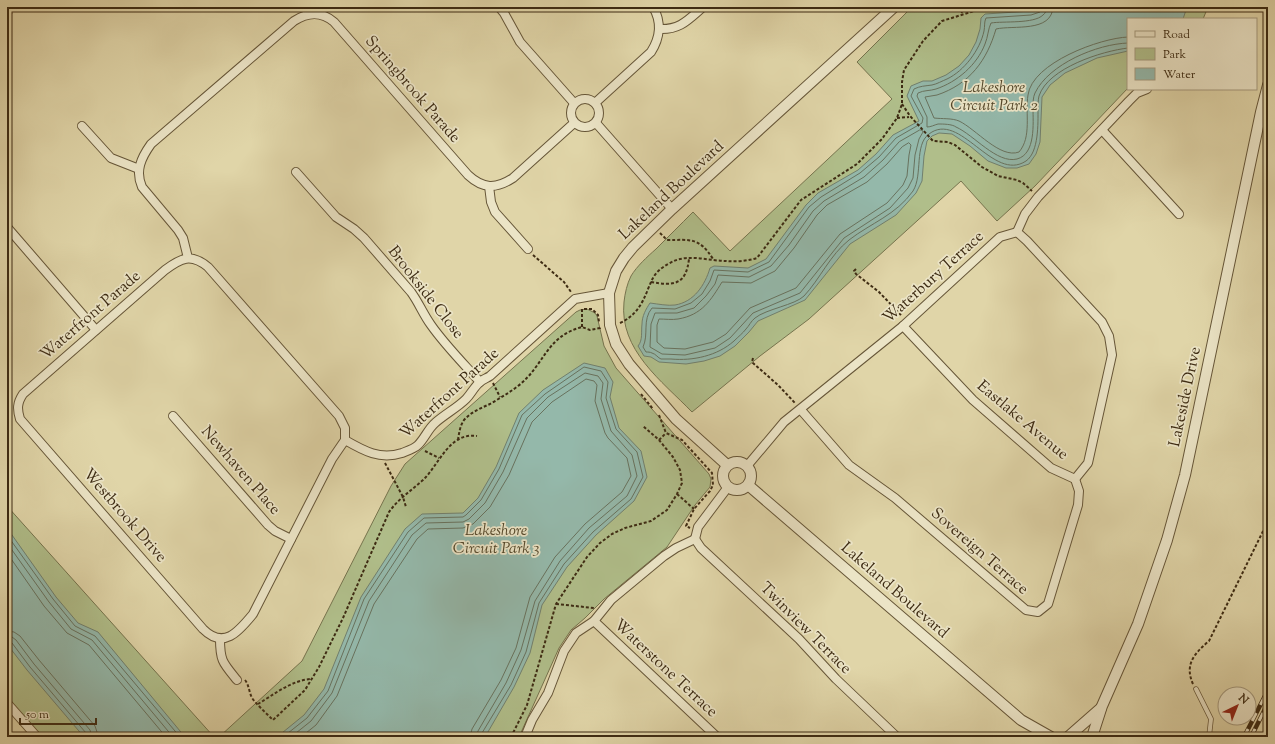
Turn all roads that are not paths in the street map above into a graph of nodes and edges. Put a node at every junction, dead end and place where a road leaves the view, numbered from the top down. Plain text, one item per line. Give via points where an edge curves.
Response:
1 (499, 7) edge
2 (653, 7) edge
3 (703, 7) edge
4 (894, 7) edge
5 (315, 10) edge
6 (659, 29) junction
7 (1268, 85) edge
8 (1144, 90) edge
9 (574, 103) junction
10 (595, 103) junction
11 (574, 123) junction
12 (596, 123) junction
13 (82, 126) dead end
14 (1102, 130) junction
15 (139, 169) junction
16 (296, 172) dead end
17 (489, 186) junction
18 (672, 209) junction
19 (1179, 214) dead end
20 (7, 228) edge
21 (1017, 232) junction
22 (528, 249) road end
23 (188, 258) junction
24 (609, 293) junction
25 (906, 324) junction
26 (96, 330) junction
27 (480, 382) junction
28 (18, 403) joint
29 (801, 410) junction
30 (173, 416) dead end
31 (345, 440) junction
32 (727, 465) junction
33 (747, 466) junction
34 (1075, 479) junction
35 (748, 485) junction
36 (728, 487) junction
37 (696, 535) junction
38 (291, 539) junction
39 (594, 621) junction
40 (220, 639) junction
41 (237, 680) road end
42 (1196, 689) road end
43 (7, 703) edge
44 (1102, 706) junction
45 (1021, 720) junction
46 (36, 737) edge
47 (525, 737) edge
48 (717, 737) edge
49 (897, 737) edge
50 (1034, 737) edge
51 (1051, 737) edge
52 (1068, 737) edge
53 (1092, 737) edge
54 (1209, 737) edge

1 - 9 street via 520,42
2 - 6 street via 658,17
3 - 6 street via 682,25
4 - 18 street, Lakeland Boulevard
5 - 15 street, Springbrook Parade via 294,21 151,144 141,160
5 - 17 street, Springbrook Parade via 334,22 468,175 474,181
6 - 10 street via 658,38 651,52
7 - 44 street, Lakeside Drive via 1185,475 1167,540 1138,624
8 - 14 street via 1128,101
9 - 10 street via 587,99
9 - 11 street via 570,115
10 - 12 street via 599,115
11 - 12 street via 587,128
11 - 17 street via 514,178 497,187
12 - 18 street
13 - 15 street via 111,158
14 - 19 street
14 - 21 street via 1038,197 1025,214
15 - 23 street via 138,179 142,187 178,230 183,238
16 - 27 street, Brookside Close via 336,217 354,229 369,244 418,301 438,334
17 - 22 street via 495,212
18 - 24 street, Lakeland Boulevard via 624,258 616,271
20 - 26 street
21 - 25 street, Waterbury Terrace via 1000,237
21 - 34 street, Eastlake Avenue via 1102,322 1109,336 1112,355 1088,464
23 - 26 street, Waterfront Parade via 174,263
23 - 31 street via 196,259 208,267 323,398 343,422
24 - 27 street, Waterfront Parade via 575,299 490,376
24 - 32 street, Lakeland Boulevard via 605,326 629,364 676,419
25 - 29 street, Waterbury Terrace
25 - 34 street, Eastlake Avenue via 973,400 1051,468
26 - 28 street, Waterfront Parade via 24,394
27 - 31 street, Waterfront Parade via 466,399 433,425 418,446 407,452 383,456
28 - 40 street, Westbrook Drive via 20,419 203,629
29 - 33 street, Waterbury Terrace via 784,422
29 - 34 street, Sovereign Terrace via 849,465 895,498 1026,610 1038,612 1048,604 1078,505 1079,491
30 - 38 street, Newhaven Place via 268,524 275,531
31 - 38 street via 332,459
32 - 33 street via 739,461
32 - 36 street via 723,479
33 - 35 street via 751,478
35 - 36 street via 740,490
35 - 45 street, Lakeland Boulevard
36 - 37 street via 698,527
37 - 39 street via 664,556 611,600
37 - 49 street, Twinview Terrace via 701,548 799,639 836,679
38 - 40 street via 253,614 237,632
39 - 47 street via 576,633 564,651 548,693
39 - 48 street, Waterstone Terrace
40 - 41 street via 221,658
42 - 54 lane via 1212,719
43 - 46 street
44 - 52 street, Lakeside Drive
44 - 53 street, Lakeside Drive
45 - 50 street, Lakeland Boulevard
45 - 51 street, Lakeland Boulevard

